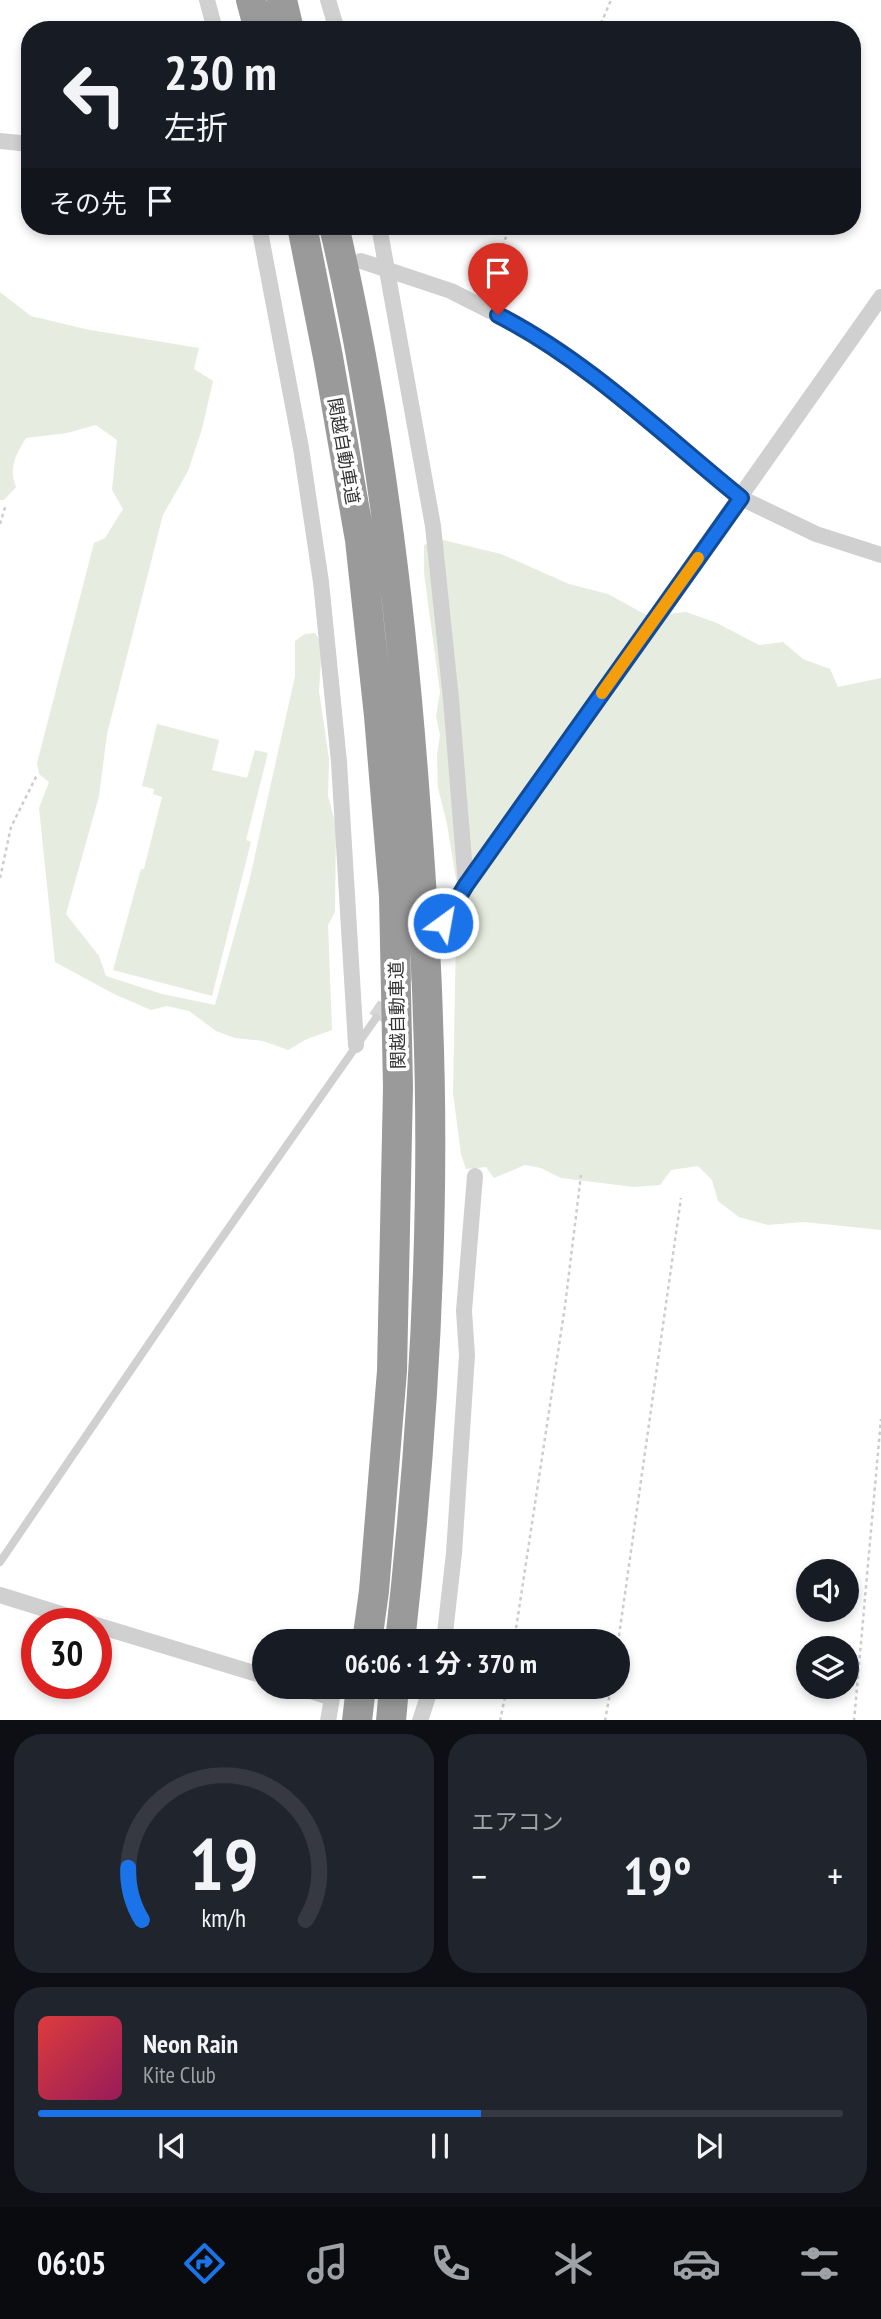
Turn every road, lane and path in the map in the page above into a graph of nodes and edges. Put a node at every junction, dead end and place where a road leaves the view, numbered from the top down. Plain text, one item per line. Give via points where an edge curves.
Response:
1 (207, 0) edge
2 (251, 0) edge
3 (282, 0) edge
4 (328, 0) edge
5 (611, 0) edge
6 (213, 21) edge
7 (257, 21) edge
8 (287, 21) edge
9 (334, 21) edge
10 (602, 21) edge
11 (0, 141) edge
12 (21, 143) edge
13 (261, 235) edge
14 (304, 235) edge
15 (336, 235) edge
16 (381, 235) edge
17 (507, 235) edge
18 (361, 261) dead end
19 (388, 270) junction
20 (881, 296) edge
21 (476, 304) junction
22 (741, 498) junction
23 (6, 504) dead end
24 (0, 524) edge
25 (881, 555) edge
26 (37, 775) dead end
27 (0, 878) edge
28 (466, 885) junction
29 (443, 923) dead end
30 (376, 1018) tunnel mouth
31 (356, 1045) junction
32 (580, 1175) dead end
33 (475, 1177) dead end
34 (681, 1199) dead end
35 (881, 1419) edge
36 (0, 1562) edge
37 (0, 1595) edge
38 (41, 1608) edge
39 (370, 1629) edge
40 (401, 1629) edge
41 (445, 1629) edge
42 (516, 1629) edge
43 (620, 1629) edge
44 (112, 1630) edge
45 (252, 1672) edge
46 (332, 1699) edge
47 (360, 1699) edge
48 (393, 1699) edge
49 (427, 1699) edge
50 (504, 1699) edge
51 (609, 1699) edge
52 (328, 1720) edge
53 (357, 1720) edge
54 (391, 1720) edge
55 (421, 1720) edge
56 (500, 1720) edge
57 (605, 1720) edge
58 (854, 1720) edge

1 - 6 street
2 - 7 highway
3 - 8 highway
4 - 9 street
5 - 10 path
11 - 12 street
13 - 31 street via 301,447 324,606 345,839
14 - 39 highway, 関越自動車道 via 360,540 394,896 398,1100 392,1371
15 - 40 highway, 関越自動車道 via 377,443 399,607 427,995 428,1269 414,1518
16 - 19 street
17 - 21 path
18 - 19 street
19 - 21 street
19 - 28 street via 439,573
20 - 22 street
21 - 22 street via 520,326 600,381
22 - 25 street via 816,534
22 - 28 street
23 - 24 path
26 - 27 path via 11,827
28 - 29 street
30 - 31 lane
31 - 36 lane
32 - 42 path
33 - 41 street via 464,1311 467,1355
34 - 43 path
35 - 58 path
37 - 38 street
44 - 45 street
46 - 52 street
47 - 53 highway
48 - 54 highway
49 - 55 street
50 - 56 path
51 - 57 path

